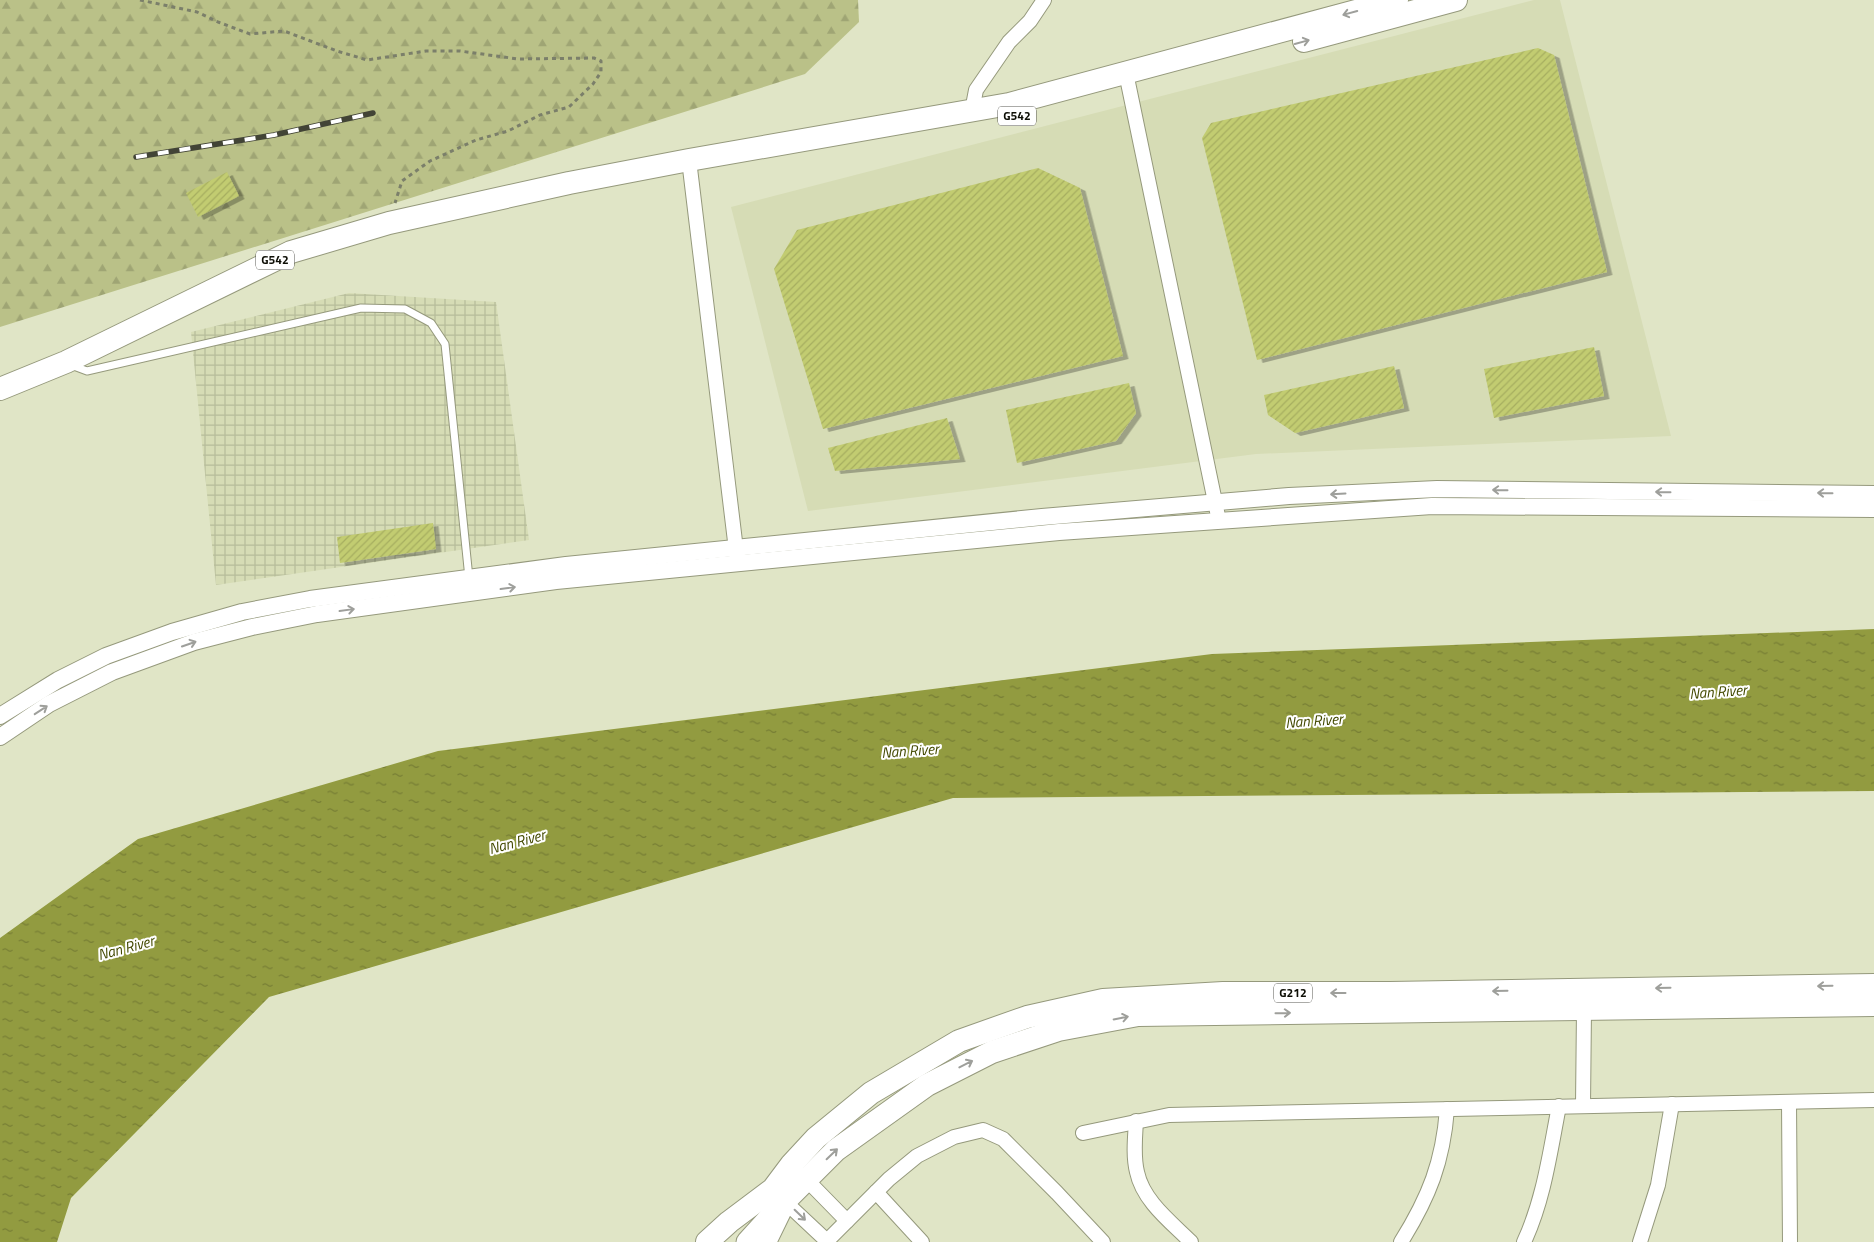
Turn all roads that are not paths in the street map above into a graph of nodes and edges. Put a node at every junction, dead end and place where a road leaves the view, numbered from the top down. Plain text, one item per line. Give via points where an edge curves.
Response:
1 (1044, 0) edge
2 (1397, 0) edge
3 (1456, 0) edge
4 (1127, 80) junction
5 (972, 111) junction
6 (690, 167) junction
7 (66, 362) junction
8 (0, 389) edge
9 (1874, 494) edge
10 (1215, 502) junction
11 (1874, 509) edge
12 (1219, 521) junction
13 (737, 556) junction
14 (471, 585) junction
15 (0, 716) edge
16 (0, 737) edge
17 (1874, 985) edge
18 (1874, 1005) edge
19 (1584, 1009) junction
20 (1874, 1100) edge
21 (1789, 1102) junction
22 (1672, 1104) junction
23 (1559, 1106) junction
24 (1583, 1106) junction
25 (1447, 1108) junction
26 (1136, 1122) junction
27 (1083, 1132) dead end
28 (799, 1172) junction
29 (876, 1192) junction
30 (779, 1195) junction
31 (848, 1221) junction
32 (707, 1242) edge
33 (722, 1242) edge
34 (747, 1242) edge
35 (765, 1242) edge
36 (826, 1242) edge
37 (922, 1242) edge
38 (1103, 1242) edge
39 (1191, 1242) edge
40 (1401, 1242) edge
41 (1524, 1242) edge
42 (1640, 1242) edge
43 (1790, 1242) edge

1 - 5 street via 1030,21 1009,42 976,90
2 -> 4 highway, G542
4 -> 3 highway, G542
4 - 5 highway, G542
4 - 6 highway, G542 via 1006,118
4 - 10 street
5 - 6 highway, G542
6 - 7 highway, G542 via 568,183 389,222 291,252
6 - 13 street
7 - 8 highway, G542
7 - 14 lane via 87,371 361,308 405,309 422,318 431,323 445,344
9 -> 10 street via 1436,489
10 - 12 street
10 - 13 street via 1032,518
11 - 12 street via 1432,506
12 - 13 street
13 - 14 street via 556,581
14 - 15 street via 310,599 242,612 172,632 106,656 58,680
16 -> 14 street via 49,704 112,672 194,642 252,627
17 -> 28 highway, G212 via 1223,993 1103,1000 1027,1017 959,1042 871,1093 816,1138
18 - 19 highway, G212
19 - 24 street
28 -> 19 highway, G212 via 836,1150 927,1085 992,1052 1058,1030 1138,1015
20 - 21 street
21 - 22 street
21 - 43 street
22 - 24 street
22 - 42 street via 1658,1184
23 - 24 street
23 - 25 street
23 - 41 street via 1534,1222
25 - 26 street via 1169,1115
25 - 40 street via 1446,1132 1438,1168 1421,1210
26 - 27 street
26 - 39 street via 1136,1172 1147,1196
28 - 30 highway, G212
28 - 31 street
29 - 31 street
29 - 37 street
29 - 38 street via 918,1156 954,1136 983,1130 1003,1139
30 - 32 highway via 729,1222
30 - 33 main road
30 - 34 main road
30 - 35 highway
30 -> 36 street
31 - 36 street

